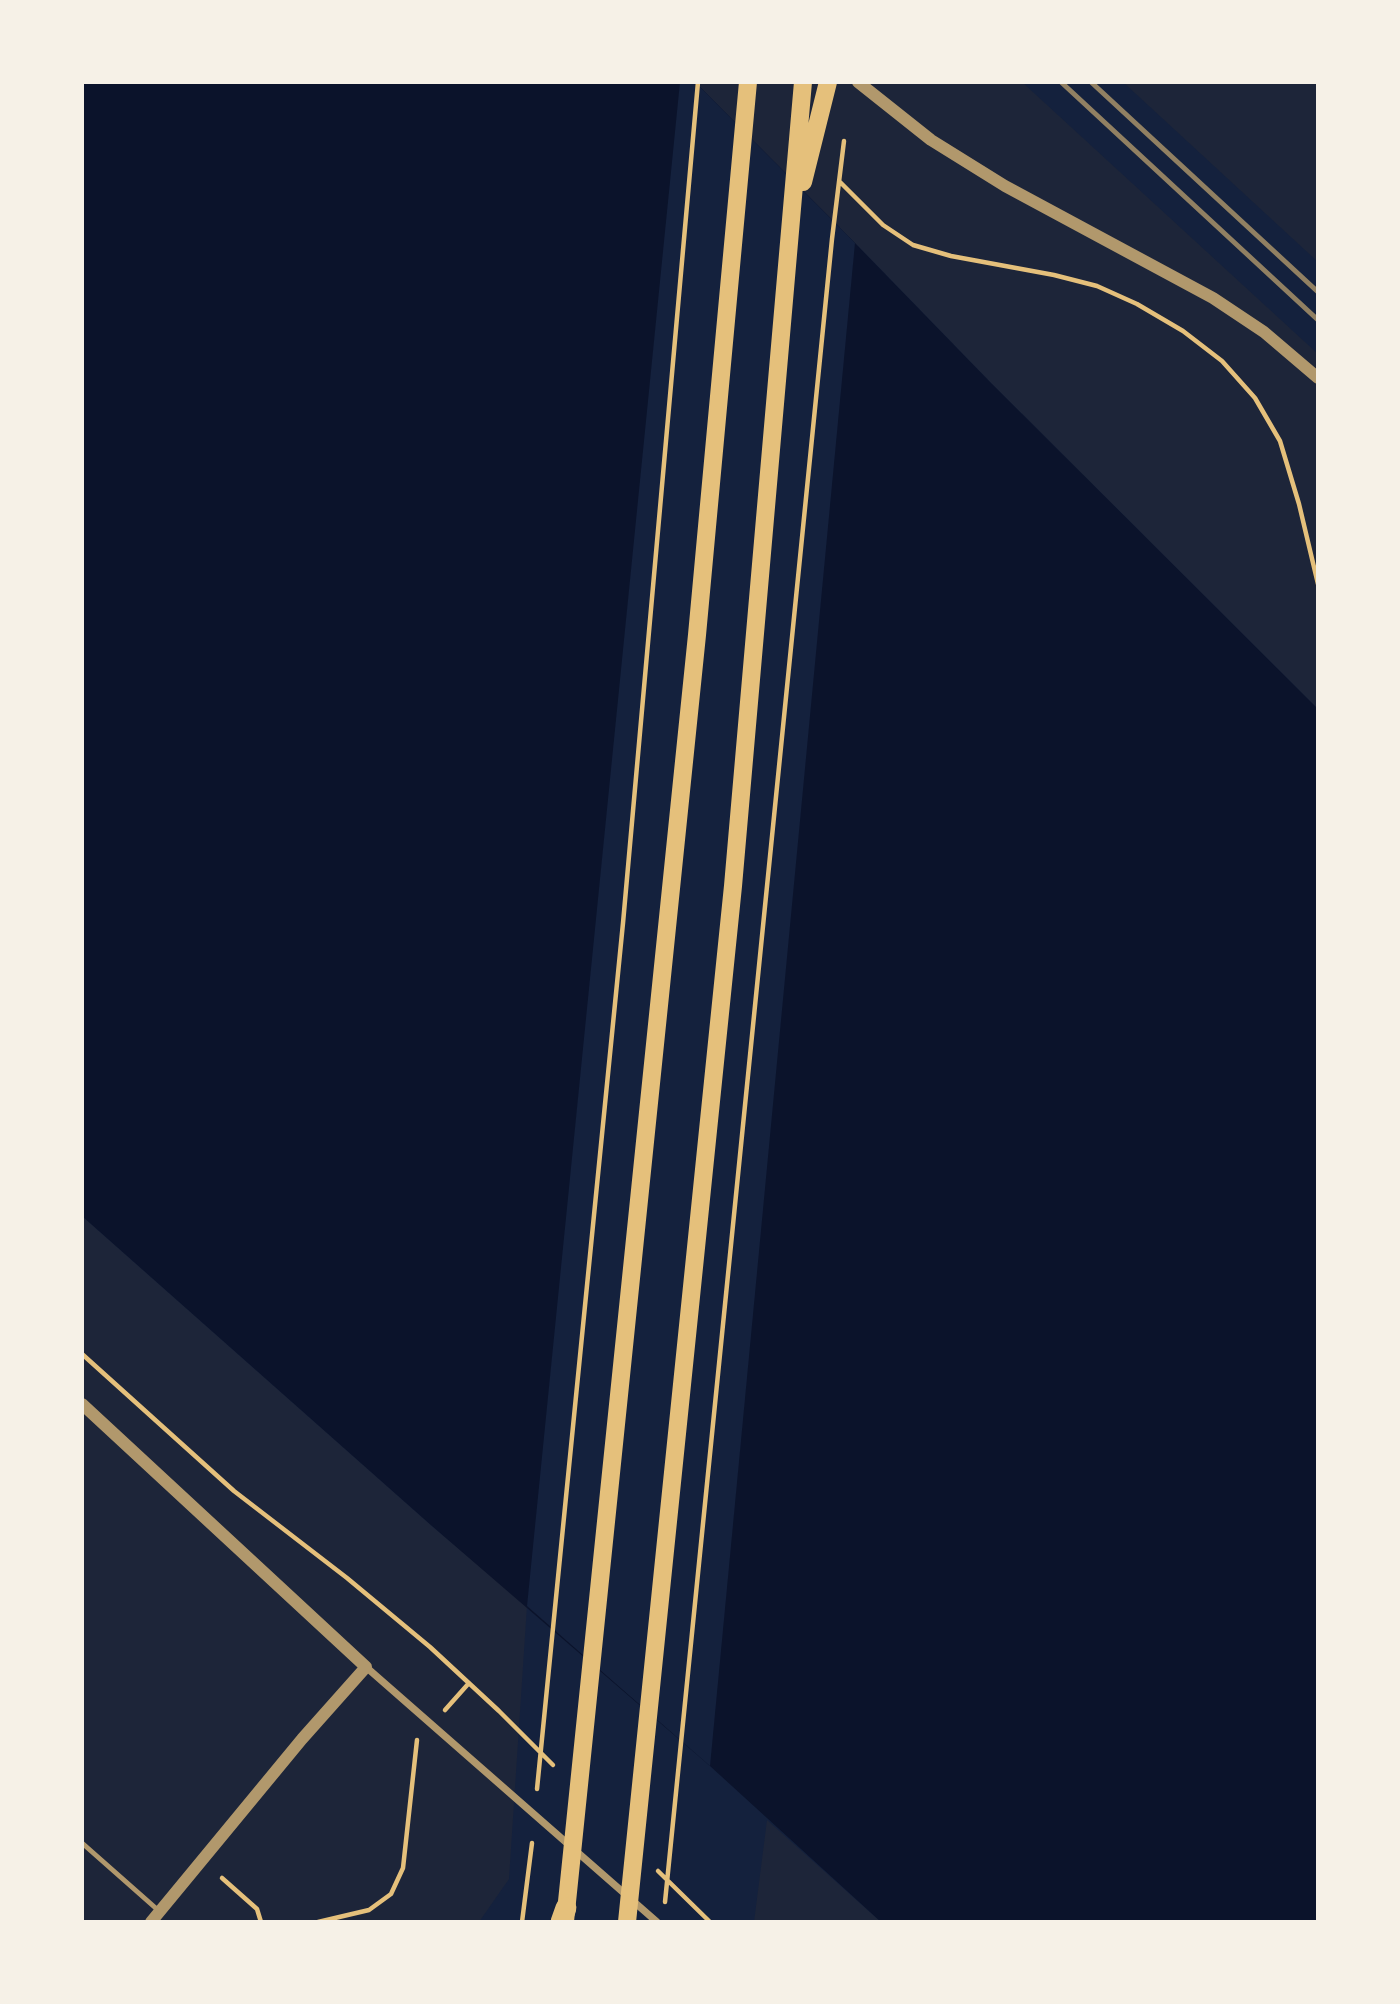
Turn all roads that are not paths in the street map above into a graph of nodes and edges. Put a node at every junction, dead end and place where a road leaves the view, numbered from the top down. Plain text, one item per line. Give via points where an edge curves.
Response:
1 (748, 82) edge
2 (803, 82) edge
3 (828, 82) edge
4 (858, 82) edge
5 (789, 237) junction
6 (1318, 378) edge
7 (82, 1404) edge
8 (366, 1667) junction
9 (82, 1843) edge
10 (155, 1917) edge
11 (564, 1917) edge
12 (627, 1922) edge
13 (657, 1922) edge

1 - 11 main road via 697,635
2 - 5 main road
3 - 5 main road
4 - 6 street via 931,140 1005,186 1213,298 1264,332
5 - 12 main road via 733,886
7 - 8 street
8 - 10 street
8 - 13 street
9 - 10 lane

